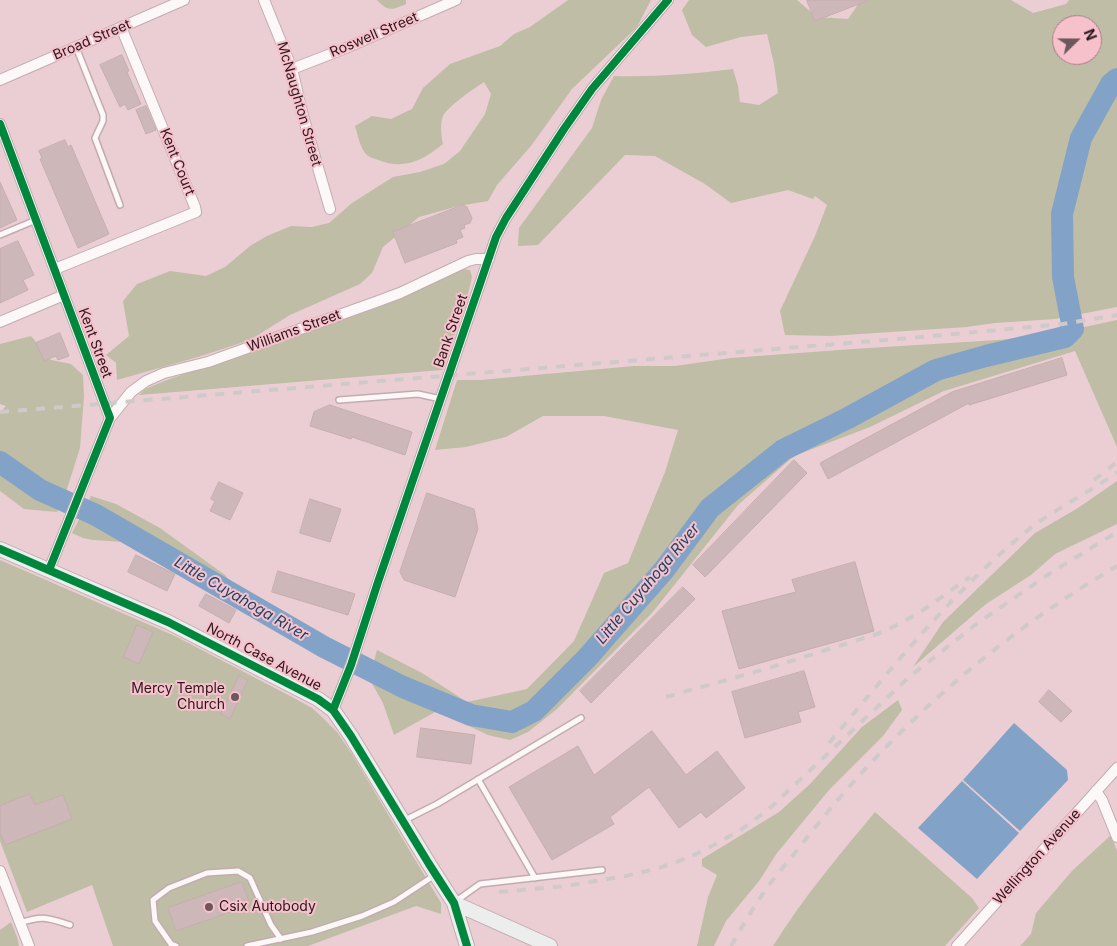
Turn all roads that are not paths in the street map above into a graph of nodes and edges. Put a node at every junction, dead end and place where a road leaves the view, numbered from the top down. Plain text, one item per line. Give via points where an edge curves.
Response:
1 (184, 0) edge
2 (264, 0) edge
3 (456, 0) edge
4 (668, 0) edge
5 (121, 28) junction
6 (76, 47) junction
7 (292, 69) junction
8 (0, 80) edge
9 (0, 124) edge
10 (120, 205) dead end
11 (330, 210) dead end
12 (36, 220) junction
13 (0, 235) edge
14 (489, 259) junction
15 (55, 269) junction
16 (64, 295) junction
17 (0, 322) edge
18 (441, 399) junction
19 (339, 400) dead end
20 (110, 418) junction
21 (0, 549) edge
22 (49, 570) junction
23 (333, 710) junction
24 (581, 718) dead end
25 (1117, 768) edge
26 (478, 779) junction
27 (1096, 791) junction
28 (402, 821) junction
29 (1117, 837) edge
30 (602, 870) dead end
31 (0, 871) edge
32 (435, 874) junction
33 (535, 878) junction
34 (454, 903) junction
35 (20, 923) junction
36 (70, 925) dead end
37 (281, 939) junction
38 (29, 946) edge
39 (176, 946) edge
40 (247, 946) edge
41 (467, 946) edge
42 (550, 946) edge
43 (957, 946) edge

1 - 5 street, Broad Street
2 - 7 street, McNaughton Street
3 - 7 street, Roswell Street
4 - 14 street, Bank Street via 578,108 506,218
5 - 6 street, Broad Street
5 - 15 street, Kent Court via 196,212
6 - 8 street, Broad Street
6 - 10 lane via 103,115 94,138
7 - 11 street, McNaughton Street
9 - 12 street, Kent Street
12 - 13 lane
12 - 15 street, Kent Street
14 - 18 street, Bank Street
14 - 20 street, Williams Street via 468,261 373,303 208,362 164,373 131,392
15 - 16 street, Kent Street
16 - 17 street
16 - 20 street, Kent Street
18 - 19 lane via 418,394
18 - 23 street, Bank Street
20 - 22 street
21 - 22 street, North Case Avenue
22 - 23 street, North Case Avenue via 192,633
23 - 28 street, North Case Avenue
24 - 26 lane
25 - 27 street, Wellington Avenue
26 - 28 lane
26 - 33 lane
27 - 29 street
27 - 43 street, Wellington Avenue
28 - 32 street, North Case Avenue
30 - 33 lane
31 - 35 street
32 - 34 street, North Case Avenue
32 - 37 lane via 394,902 362,916
33 - 34 lane via 480,884
34 - 41 street, North Case Avenue
34 - 42 street
35 - 36 lane via 46,917
35 - 38 street
37 - 39 lane via 250,878 238,871 207,874 169,888 153,900 155,921 171,944
37 - 40 lane

